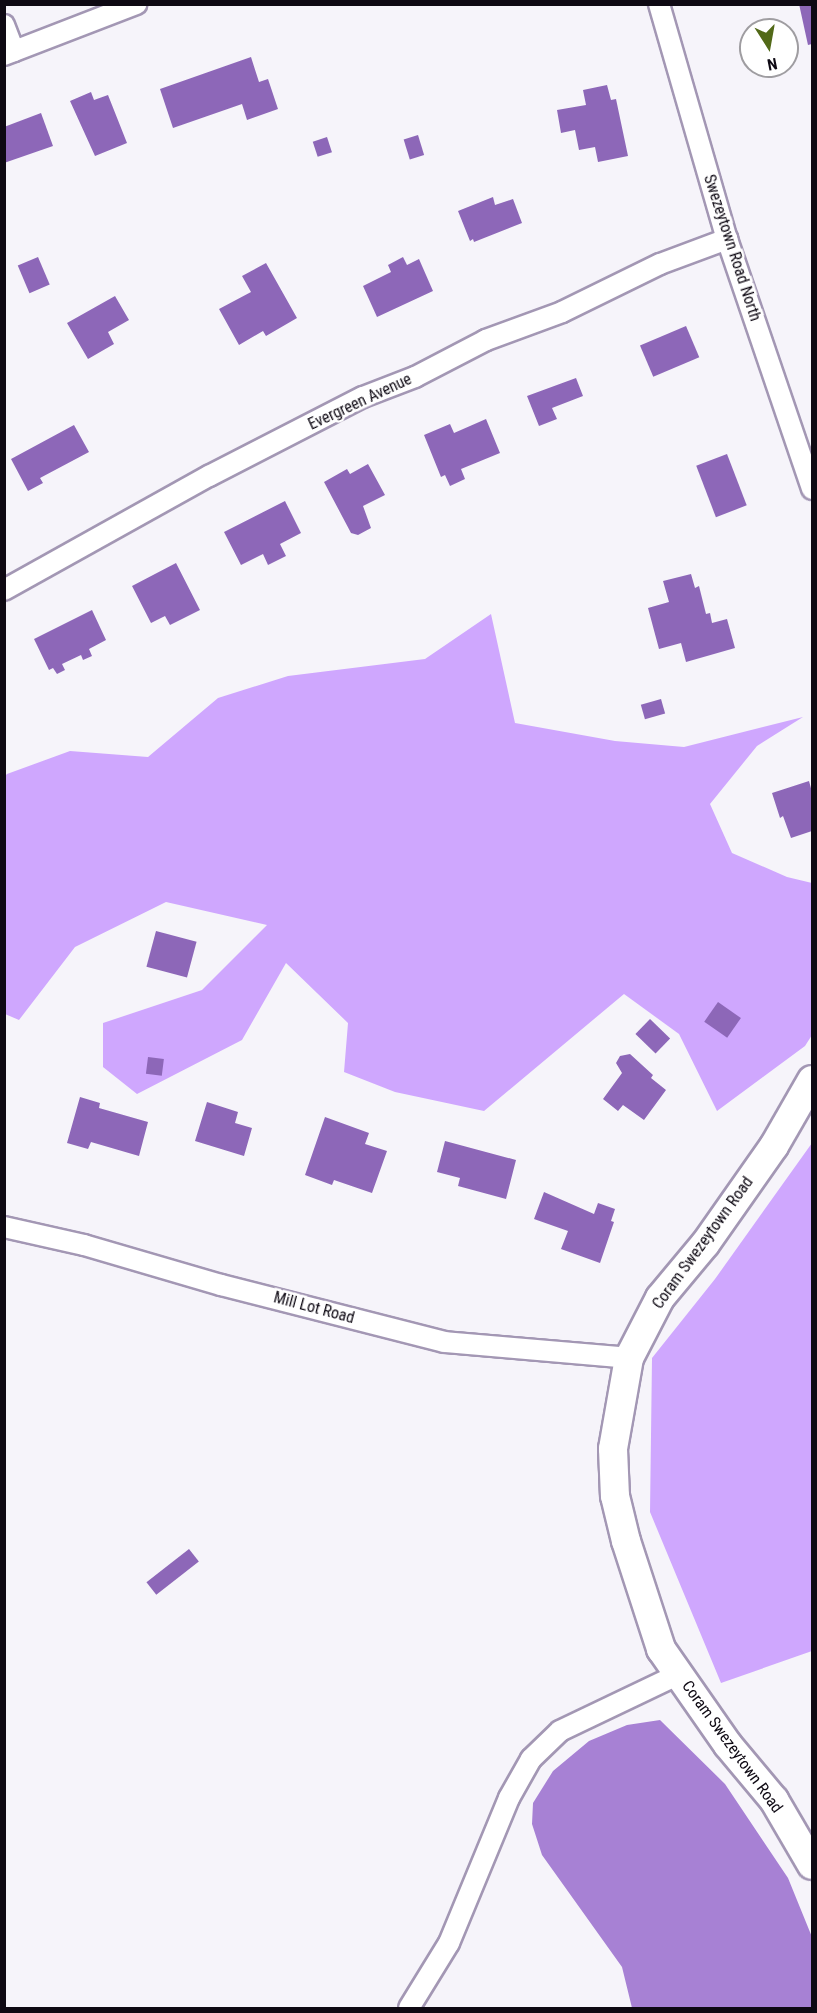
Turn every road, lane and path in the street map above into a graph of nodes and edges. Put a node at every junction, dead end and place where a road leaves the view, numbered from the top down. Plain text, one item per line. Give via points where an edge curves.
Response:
1 (136, 4) edge
2 (659, 4) edge
3 (4, 25) edge
4 (9, 53) edge
5 (727, 239) junction
6 (813, 489) edge
7 (4, 590) edge
8 (813, 1080) edge
9 (4, 1227) edge
10 (629, 1358) junction
11 (679, 1674) junction
12 (813, 1865) edge
13 (409, 2008) edge

1 - 4 street
2 - 5 street, Swezeytown Road North
3 - 4 street
5 - 6 street, Swezeytown Road North
5 - 7 street, Evergreen Avenue via 660,264 562,312 486,340 414,377 363,397 209,476
8 - 10 street, Coram Swezeytown Road via 774,1146 705,1244 660,1298
9 - 10 street, Mill Lot Road via 434,1340
10 - 11 street, Coram Swezeytown Road via 613,1449 615,1496 661,1649
11 - 12 street, Coram Swezeytown Road via 728,1745 774,1800
11 - 13 street via 560,1731 531,1759 509,1798 449,1943

